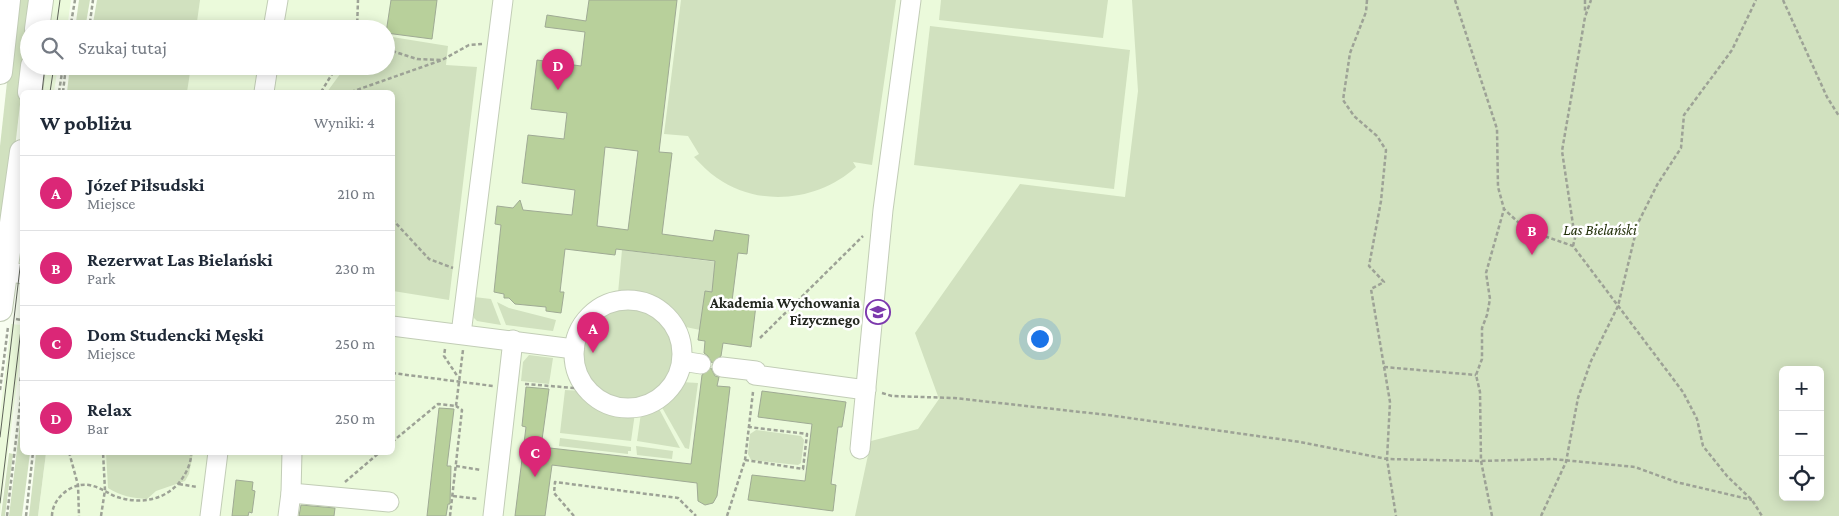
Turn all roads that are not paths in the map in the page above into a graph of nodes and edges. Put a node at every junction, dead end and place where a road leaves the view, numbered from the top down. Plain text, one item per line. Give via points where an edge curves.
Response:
1 (8, 0) edge
2 (41, 0) edge
3 (278, 0) edge
4 (503, 0) edge
5 (911, 0) edge
6 (38, 20) edge
7 (275, 20) edge
8 (0, 72) edge
9 (32, 75) edge
10 (267, 75) edge
11 (30, 90) edge
12 (264, 90) edge
13 (20, 172) edge
14 (10, 272) edge
15 (4, 316) edge
16 (395, 326) edge
17 (458, 334) junction
18 (513, 340) junction
19 (574, 349) junction
20 (682, 361) junction
21 (702, 364) dead end
22 (722, 367) dead end
23 (866, 390) junction
24 (860, 449) dead end
25 (218, 455) edge
26 (292, 455) edge
27 (291, 493) junction
28 (388, 502) dead end
29 (493, 508) edge
30 (210, 516) edge
31 (288, 516) edge

1 - 8 main road
2 - 6 main road
3 - 7 street
4 - 17 street
5 - 23 street via 883,217
9 - 11 main road
10 - 12 street
13 - 14 main road
14 - 15 main road
16 - 17 street
17 - 18 street
18 - 19 street
18 - 29 street via 513,385
19 - 20 street via 581,381 605,403 621,408 638,408 667,392 677,379
19 - 20 street via 579,330 591,314 607,304 626,299 645,302 662,311 675,325 682,344
20 - 21 street
22 - 23 street via 756,371 755,375
23 - 24 street
25 - 30 street
26 - 27 street
27 - 28 street
27 - 31 street

